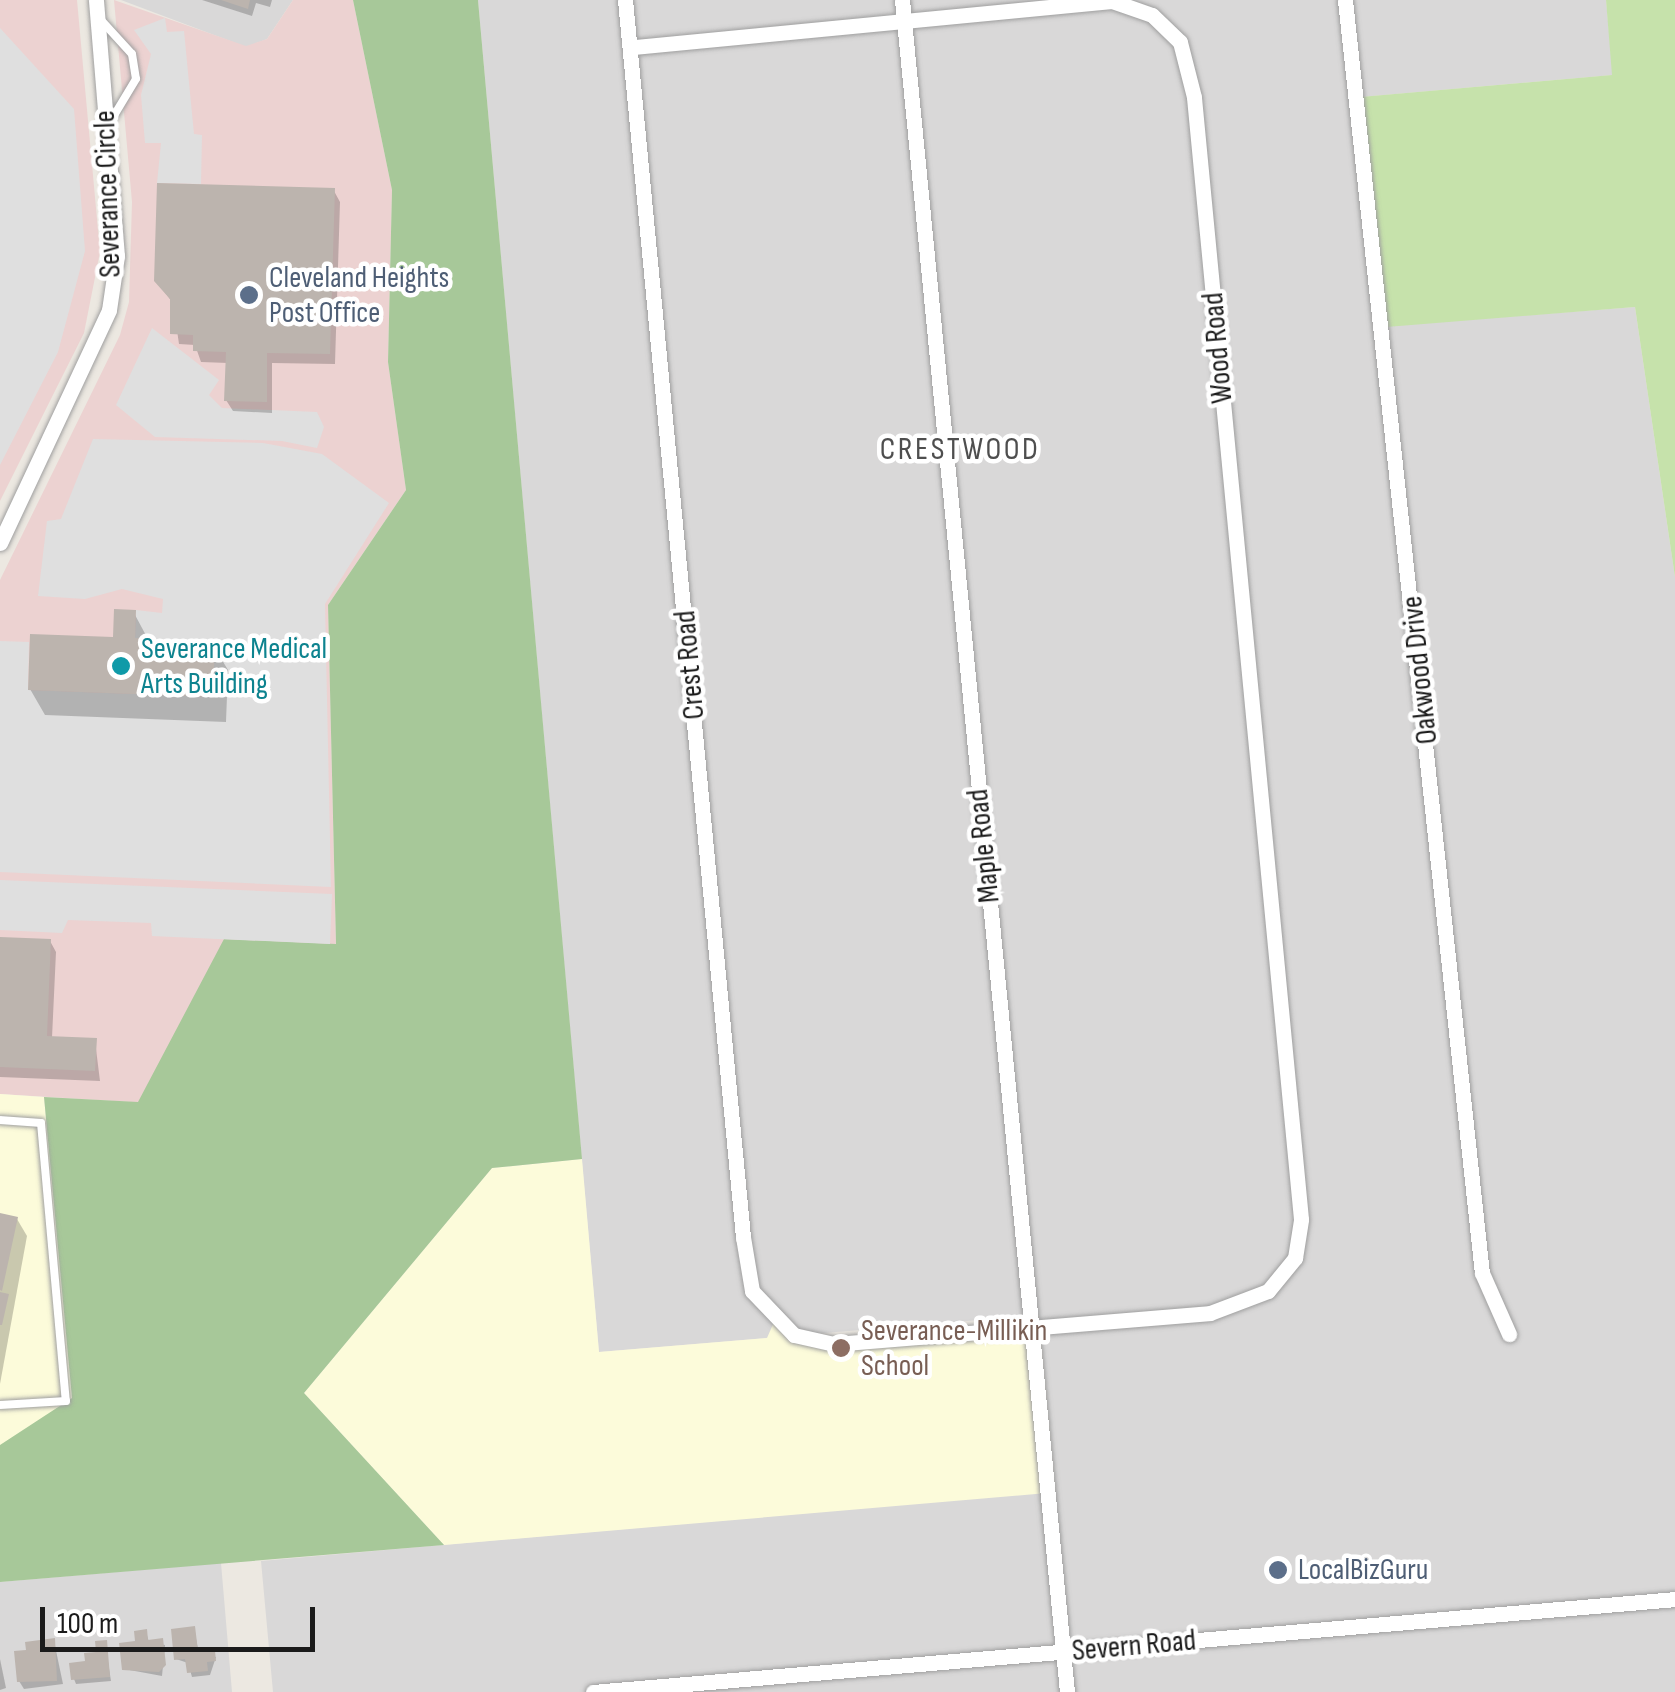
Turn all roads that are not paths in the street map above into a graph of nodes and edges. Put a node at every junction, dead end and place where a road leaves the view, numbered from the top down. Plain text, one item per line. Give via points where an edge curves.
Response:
1 (625, 0) edge
2 (902, 0) edge
3 (1345, 0) edge
4 (97, 8) edge
5 (904, 23) junction
6 (630, 47) junction
7 (107, 127) junction
8 (0, 543) edge
9 (0, 1120) edge
10 (774, 1322) joint
11 (1031, 1326) junction
12 (1510, 1334) dead end
13 (0, 1405) edge
14 (1675, 1599) edge
15 (1063, 1652) junction
16 (593, 1692) edge
17 (1066, 1692) edge

1 - 6 street, Crest Road
2 - 5 street, Maple Road
3 - 12 street, Oakwood Drive via 1482,1273
4 - 7 street, Severance Circle
4 - 7 lane via 135,60 131,96
5 - 6 street, Wood Road
5 - 11 street, Maple Road
5 - 11 street, Wood Road via 1112,1 1152,15 1180,42 1194,97 1300,1219 1295,1258 1268,1291 1210,1313
6 - 10 street, Crest Road via 745,1253 752,1291
7 - 8 street, Severance Circle via 116,256 108,310
9 - 13 lane via 41,1123 66,1401
10 - 11 street, Wood Road via 794,1335 834,1344
11 - 15 street, Maple Road
14 - 15 street, Severn Road
15 - 16 street, Severn Road
15 - 17 street, Maple Road

